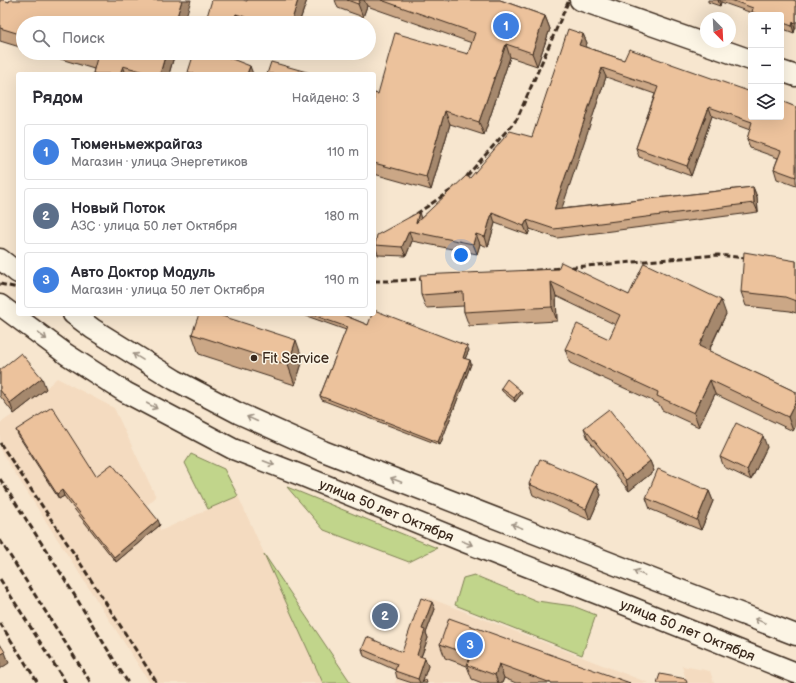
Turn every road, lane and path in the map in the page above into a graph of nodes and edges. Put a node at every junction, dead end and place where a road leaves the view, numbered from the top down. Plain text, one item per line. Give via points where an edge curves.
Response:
1 (580, 0) edge
2 (748, 59) edge
3 (784, 72) edge
4 (796, 76) edge
5 (0, 259) edge
6 (16, 271) edge
7 (0, 304) edge
8 (76, 316) edge
9 (323, 452) junction
10 (303, 476) junction
11 (796, 635) edge
12 (796, 673) edge

1 - 2 main road
3 - 4 main road
5 - 6 main road
7 -> 10 main road, улица 50 лет Октября via 66,354 125,392 233,449
9 -> 8 main road via 238,413 175,380
9 - 10 main road via 308,453 301,466
11 -> 9 main road
10 -> 12 main road, улица 50 лет Октября

